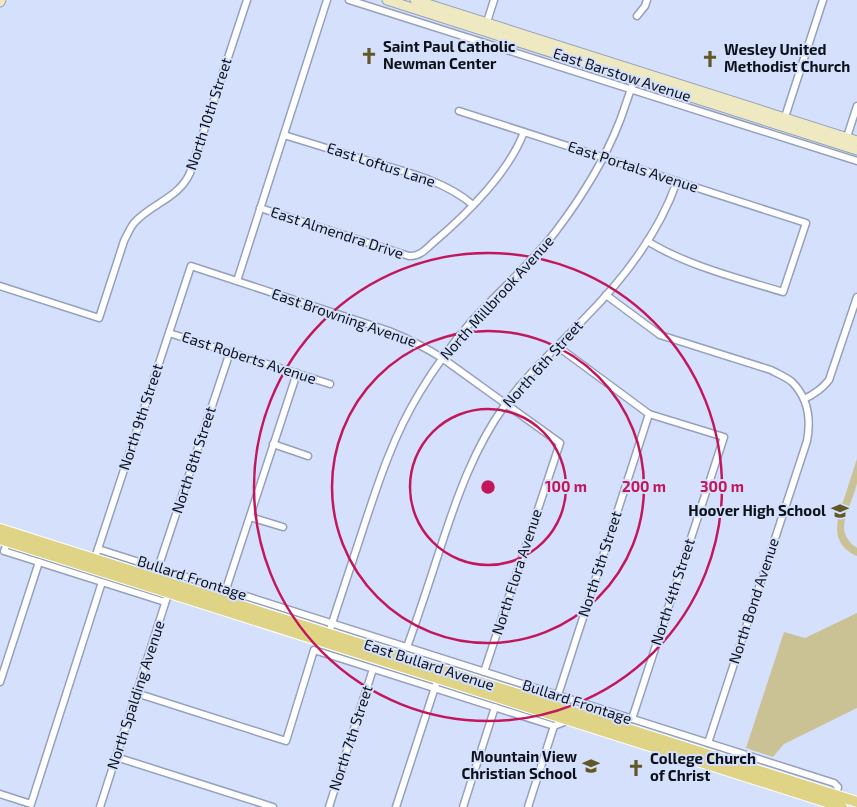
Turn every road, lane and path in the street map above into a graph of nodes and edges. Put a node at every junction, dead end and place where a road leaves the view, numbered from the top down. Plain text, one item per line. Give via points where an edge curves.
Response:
1 (247, 0) edge
2 (327, 0) edge
3 (349, 0) edge
4 (387, 0) edge
5 (415, 0) edge
6 (494, 0) edge
7 (647, 0) edge
8 (823, 0) edge
9 (637, 16) dead end
10 (486, 27) junction
11 (636, 75) junction
12 (630, 90) junction
13 (857, 106) edge
14 (459, 111) dead end
15 (783, 122) junction
16 (854, 129) edge
17 (524, 132) junction
18 (284, 135) junction
19 (857, 140) edge
20 (846, 142) junction
21 (857, 150) edge
22 (604, 157) junction
23 (857, 161) edge
24 (677, 181) junction
25 (473, 205) junction
26 (260, 208) junction
27 (647, 240) junction
28 (191, 266) joint
29 (237, 281) junction
30 (0, 286) edge
31 (606, 295) junction
32 (857, 297) edge
33 (169, 333) junction
34 (557, 346) junction
35 (230, 352) junction
36 (442, 358) junction
37 (296, 373) junction
38 (330, 384) dead end
39 (804, 399) junction
40 (506, 404) junction
41 (649, 414) junction
42 (560, 443) joint
43 (273, 444) junction
44 (308, 456) dead end
45 (250, 517) junction
46 (283, 527) dead end
47 (0, 529) edge
48 (4, 540) edge
49 (95, 558) junction
50 (39, 562) junction
51 (158, 568) junction
52 (102, 582) junction
53 (226, 589) junction
54 (168, 593) junction
55 (329, 633) junction
56 (407, 647) junction
57 (373, 669) junction
58 (484, 672) junction
59 (438, 679) junction
60 (0, 682) edge
61 (136, 693) junction
62 (555, 705) junction
63 (495, 707) junction
64 (632, 719) junction
65 (569, 720) junction
66 (554, 726) junction
67 (708, 743) junction
68 (670, 752) junction
69 (116, 757) junction
70 (725, 760) junction
71 (0, 794) edge
72 (837, 802) edge
73 (857, 802) edge
74 (100, 807) edge
75 (273, 807) edge
76 (328, 807) edge
77 (396, 807) edge
78 (463, 807) edge
79 (528, 807) edge

1 - 30 street, North 10th Street via 187,180 176,193 135,222 129,230 99,318
2 - 18 street
3 - 12 street
4 - 10 main road, East Barstow Avenue
5 - 10 main road, East Barstow Avenue
6 - 10 street
7 - 9 street
8 - 15 street
10 - 11 main road, East Barstow Avenue
11 - 12 street, North Millbrook Avenue
11 - 15 main road, East Barstow Avenue
12 - 22 street, North Millbrook Avenue
12 - 23 street
13 - 16 street
14 - 17 street, East Portals Avenue
15 - 20 main road, East Barstow Avenue
16 - 20 street
17 - 22 street, East Portals Avenue
17 - 25 street via 507,163
18 - 25 street, East Loftus Lane via 439,184
18 - 26 street
19 - 20 main road, East Barstow Avenue
20 - 21 main road, East Barstow Avenue
22 - 24 street, East Portals Avenue
22 - 36 street, North Millbrook Avenue via 557,230
24 - 27 street, North 6th Street via 661,218
24 - 27 street, East Portals Avenue via 806,222 783,292 682,259
25 - 26 street, East Almendra Drive via 444,234 414,256
26 - 29 street
27 - 31 street, North 6th Street
28 - 29 street, East Browning Avenue
28 - 33 street, North 9th Street
29 - 36 street, East Browning Avenue via 390,331
31 - 34 street, North 6th Street
31 - 39 street via 660,335 783,376
32 - 39 street via 829,380 818,392
33 - 35 street, East Roberts Avenue
33 - 49 street, North 9th Street
34 - 40 street, North 6th Street
34 - 41 street
35 - 37 street, East Roberts Avenue
35 - 51 street, North 8th Street
36 - 40 street, East Browning Avenue
36 - 55 street, North Millbrook Avenue via 390,448
37 - 38 street, East Roberts Avenue
37 - 43 street
39 - 67 street, North Bond Avenue via 809,421 807,441
40 - 42 street, East Browning Avenue
40 - 56 street, North 6th Street via 483,440 458,495
41 - 62 street, North 5th Street
41 - 64 street, North 4th Street via 724,437
42 - 58 street, North Flora Avenue
43 - 44 street
43 - 45 street
45 - 46 street
45 - 53 street
47 - 49 main road, East Bullard Avenue
48 - 49 main road, East Bullard Avenue
48 - 50 street via 4,551
49 - 51 street, Bullard Frontage
49 - 54 main road, East Bullard Avenue
50 - 52 street
50 - 60 street
51 - 53 street, Bullard Frontage
52 - 54 street
52 - 71 street via 31,804
53 - 55 street, Bullard Frontage
54 - 55 main road, East Bullard Avenue
54 - 61 street, North Spalding Avenue
55 - 56 street, Bullard Frontage
55 - 59 main road, East Bullard Avenue
56 - 58 street, Bullard Frontage
57 - 59 street
57 - 61 street via 314,650 286,741
57 - 76 street, North 7th Street
58 - 62 street, Bullard Frontage
59 - 62 main road, East Bullard Avenue
59 - 63 street
59 - 77 street
61 - 69 street, North Spalding Avenue
62 - 64 street, Bullard Frontage
62 - 65 main road, East Bullard Avenue
62 - 70 main road, East Bullard Avenue
63 - 66 street
63 - 78 street
64 - 67 street, Bullard Frontage
65 - 66 street
65 - 68 main road, East Bullard Avenue
66 - 79 street
67 - 72 street, Bullard Frontage via 834,783 838,787
68 - 70 main road via 677,749 704,758
68 - 72 main road, East Bullard Avenue
69 - 74 street, North Spalding Avenue
69 - 75 street
70 - 72 main road, East Bullard Avenue
72 - 73 main road, East Bullard Avenue

